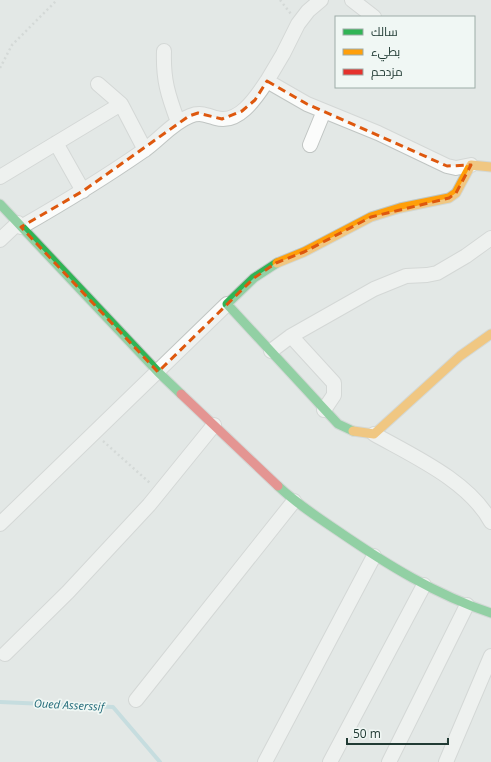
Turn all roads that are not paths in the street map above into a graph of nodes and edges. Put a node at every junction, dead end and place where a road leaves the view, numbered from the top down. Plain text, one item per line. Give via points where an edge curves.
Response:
1 (321, 0) edge
2 (352, 0) edge
3 (373, 16) edge
4 (164, 51) dead end
5 (267, 81) junction
6 (98, 84) dead end
7 (121, 104) junction
8 (324, 111) junction
9 (178, 122) junction
10 (56, 143) junction
11 (310, 145) dead end
12 (144, 150) junction
13 (471, 165) junction
14 (491, 167) edge
15 (0, 177) edge
16 (83, 191) junction
17 (0, 204) edge
18 (20, 225) junction
19 (491, 238) edge
20 (0, 240) edge
21 (227, 304) junction
22 (491, 334) edge
23 (291, 336) junction
24 (271, 351) junction
25 (158, 372) junction
26 (324, 410) junction
27 (214, 425) junction
28 (374, 434) junction
29 (294, 501) junction
30 (491, 522) edge
31 (0, 524) edge
32 (374, 556) junction
33 (424, 585) junction
34 (467, 605) junction
35 (491, 613) edge
36 (5, 654) dead end
37 (491, 656) edge
38 (136, 700) dead end
39 (265, 762) edge
40 (330, 762) edge
41 (389, 762) edge
42 (446, 762) edge

1 - 5 street via 298,24
2 - 3 street
4 - 9 street via 166,88
5 - 8 street via 292,97
5 - 9 street via 255,100 230,117 222,119 198,113
6 - 7 street
7 - 10 street
7 - 12 street
8 - 11 street
8 - 13 street via 447,166 456,168
9 - 12 street
10 - 15 street
10 - 16 street
12 - 16 street
13 - 14 street
13 - 21 street via 456,192 449,198 371,217 304,252 276,263 254,278
16 - 18 street
17 - 18 street
18 - 20 street
18 - 25 street
19 - 23 street via 442,270 394,280
21 - 24 street
21 - 25 street
22 - 28 street via 460,356
23 - 24 street
23 - 26 street via 334,383 334,395
24 - 26 street
25 - 27 street
25 - 31 street
26 - 28 street via 345,428
27 - 29 street
27 - 36 street via 160,492 68,592
28 - 30 street via 458,485 478,501
29 - 32 street
29 - 38 street
32 - 33 street
32 - 39 street
33 - 34 street
33 - 40 street
34 - 35 street
34 - 41 street
37 - 42 street

